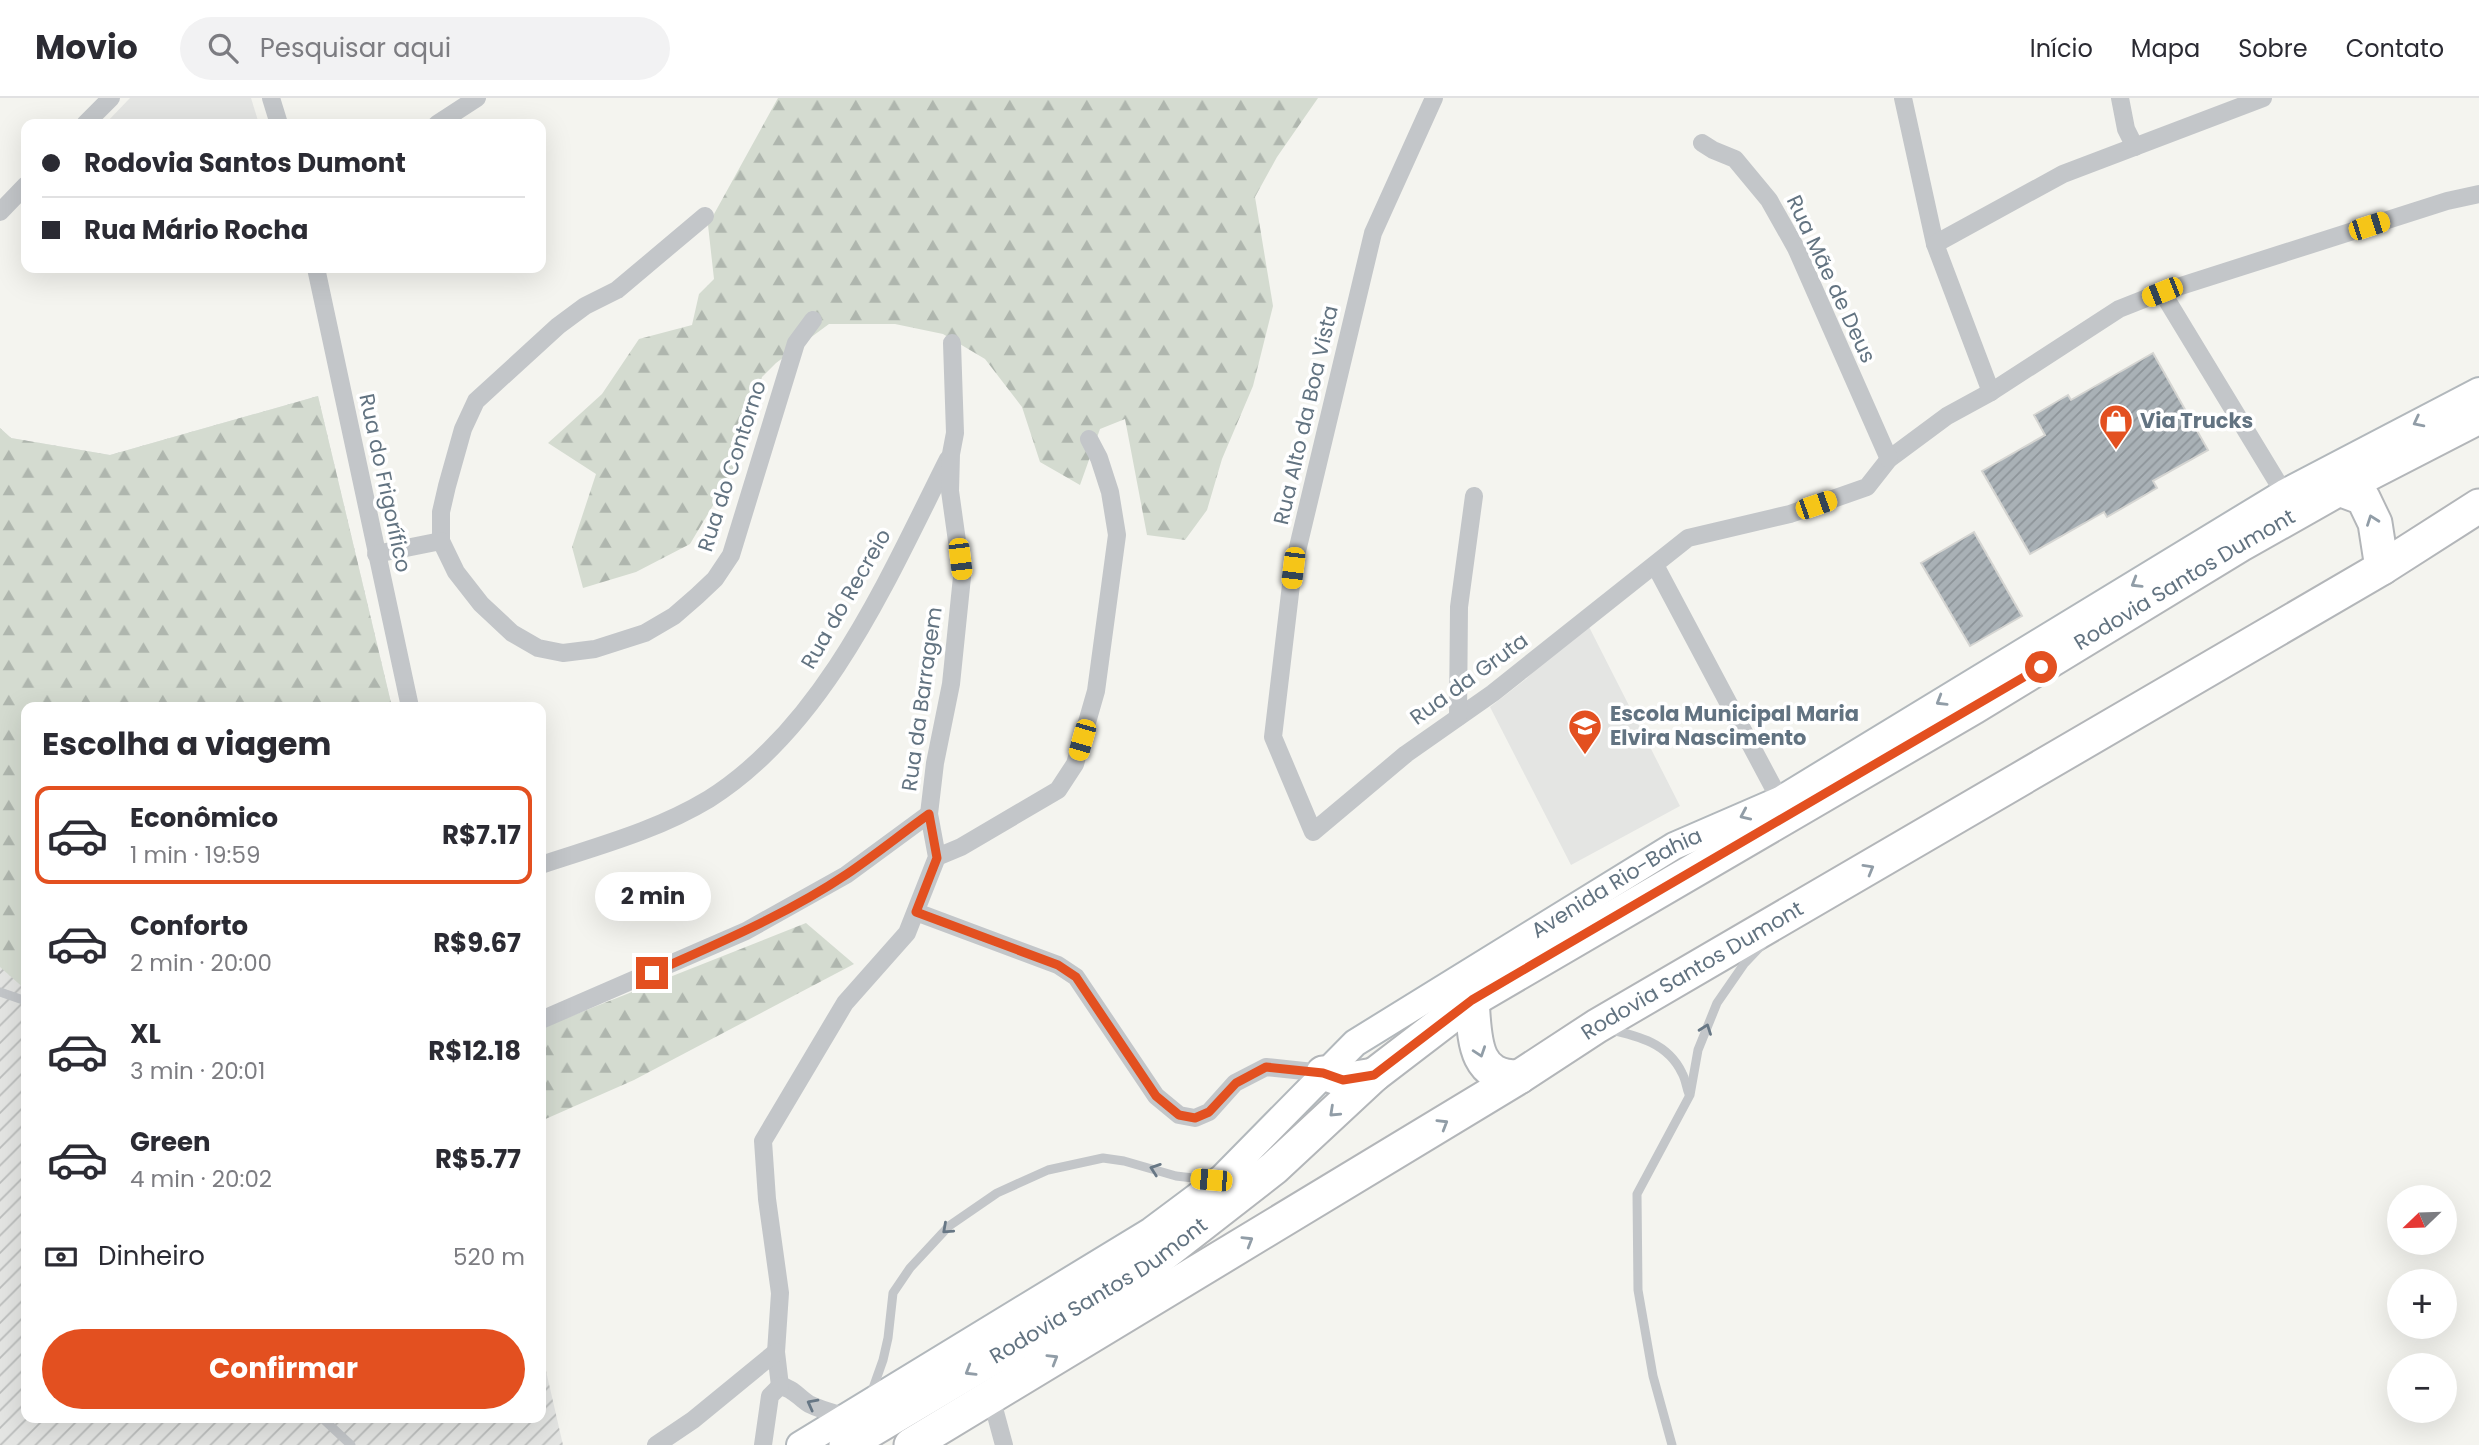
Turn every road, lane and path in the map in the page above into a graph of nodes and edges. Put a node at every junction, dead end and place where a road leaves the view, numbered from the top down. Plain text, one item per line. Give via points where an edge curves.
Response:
1 (111, 98) edge
2 (271, 98) edge
3 (477, 98) edge
4 (1434, 98) edge
5 (1903, 98) edge
6 (2120, 98) edge
7 (2263, 98) edge
8 (90, 119) edge
9 (277, 119) edge
10 (445, 119) edge
11 (1702, 143) dead end
12 (2135, 147) junction
13 (21, 190) edge
14 (2479, 194) edge
15 (0, 212) edge
16 (705, 216) dead end
17 (1934, 244) junction
18 (317, 273) edge
19 (2162, 292) junction
20 (813, 320) dead end
21 (952, 343) dead end
22 (2479, 391) edge
23 (1991, 393) junction
24 (2479, 417) edge
25 (1089, 439) dead end
26 (951, 454) junction
27 (1889, 459) junction
28 (2339, 489) junction
29 (2284, 493) junction
30 (1474, 496) dead end
31 (2479, 506) edge
32 (441, 541) junction
33 (2240, 545) junction
34 (376, 554) junction
35 (2176, 559) junction
36 (1655, 565) junction
37 (2382, 568) junction
38 (409, 702) edge
39 (1458, 717) junction
40 (1780, 800) junction
41 (929, 814) junction
42 (1313, 832) joint
43 (937, 858) junction
44 (546, 863) edge
45 (1821, 898) junction
46 (916, 912) junction
47 (1780, 931) dead end
48 (1770, 939) dead end
49 (1485, 983) junction
50 (0, 992) edge
51 (21, 999) edge
52 (546, 1018) edge
53 (1597, 1026) junction
54 (1323, 1073) junction
55 (1374, 1075) junction
56 (1520, 1077) junction
57 (1690, 1096) junction
58 (1222, 1178) junction
59 (776, 1352) junction
60 (780, 1386) junction
61 (991, 1397) junction
62 (327, 1423) edge
63 (851, 1424) edge
64 (351, 1445) edge
65 (656, 1445) edge
66 (763, 1445) edge
67 (800, 1445) edge
68 (911, 1445) edge
69 (1004, 1445) edge
70 (1672, 1445) edge

1 - 8 street
2 - 9 street
3 - 10 street
4 - 42 street, Rua Alto da Boa Vista via 1373,233 1293,568 1273,737
5 - 17 street
6 - 12 street
7 - 12 street
11 - 27 street, Rua Mãe de Deus via 1735,159 1769,200 1796,248
12 - 17 street via 2063,174
13 - 15 street
14 - 19 street, Rua da Gruta
16 - 32 street, Rua do Contorno via 617,290 558,326 476,401 447,486
17 - 23 street
18 - 34 street, Rua do Frigorífico
19 - 23 street, Rua da Gruta via 2119,309
19 - 29 street
20 - 32 street, Rua do Contorno via 796,343 731,555 715,579 664,622 595,649 563,653 538,648 512,633 481,604 456,572
21 - 26 street, Rua da Barragem via 955,433
22 -> 29 street, Avenida Rio-Bahia
23 - 27 street, Rua da Gruta via 1947,416
24 - 28 highway, Rodovia Santos Dumont
25 - 43 street via 1110,492 1117,536 1096,691 1075,764 1058,789
26 - 41 street, Rua da Barragem via 950,491 962,578 951,684
26 - 44 street, Rua do Recreio via 867,618 820,691 786,733 745,771 699,804 628,838
27 - 36 street, Rua da Gruta via 1867,486 1790,514 1688,538
28 - 33 highway, Rodovia Santos Dumont
37 -> 28 highway via 2375,523 2363,498
29 - 35 street, Avenida Rio-Bahia
30 - 39 street via 1459,607
31 - 37 highway, Rodovia Santos Dumont
32 - 34 street
33 - 35 highway
33 - 49 highway, Rodovia Santos Dumont via 1974,707
34 - 38 street, Rua do Frigorífico
35 -> 40 street, Avenida Rio-Bahia
36 - 39 street, Rua da Gruta
36 - 40 street
45 -> 37 highway, Rodovia Santos Dumont
39 - 42 street, Rua da Gruta
40 -> 49 street, Avenida Rio-Bahia via 1674,846
41 - 43 street, Rua da Barragem
41 - 52 street via 846,875 746,931
43 - 46 street
45 - 47 lane
45 - 53 highway, Rodovia Santos Dumont
46 - 54 street via 1058,965 1076,977 1156,1096 1179,1115 1195,1118 1209,1112 1236,1083 1266,1067
46 - 59 street via 907,933 845,1003 763,1141 780,1293
57 -> 48 lane via 1698,1050 1717,1003 1744,964
49 - 54 street, Avenida Rio-Bahia via 1355,1043
49 - 55 highway, Rodovia Santos Dumont
49 -> 56 highway via 1476,1041 1484,1065 1504,1077
50 - 51 lane
53 - 56 highway, Rodovia Santos Dumont
53 - 57 lane via 1642,1037 1667,1052 1684,1076
54 - 55 highway via 1343,1080
54 - 58 street, Avenida Rio-Bahia
55 -> 63 highway, Rodovia Santos Dumont via 1274,1168 1152,1263
61 -> 56 highway, Rodovia Santos Dumont
57 - 70 lane via 1637,1194 1637,1290
58 - 63 street, Avenida Rio-Bahia via 1151,1231
58 -> 63 lane via 1193,1178 1103,1158 1022,1180 972,1208 928,1247 893,1293 883,1360 874,1388
59 - 60 street
59 - 65 street
63 -> 60 street
60 - 66 street via 770,1396
61 - 68 highway, Rodovia Santos Dumont
61 - 69 street
62 - 64 lane
63 - 67 street, Avenida Rio-Bahia

